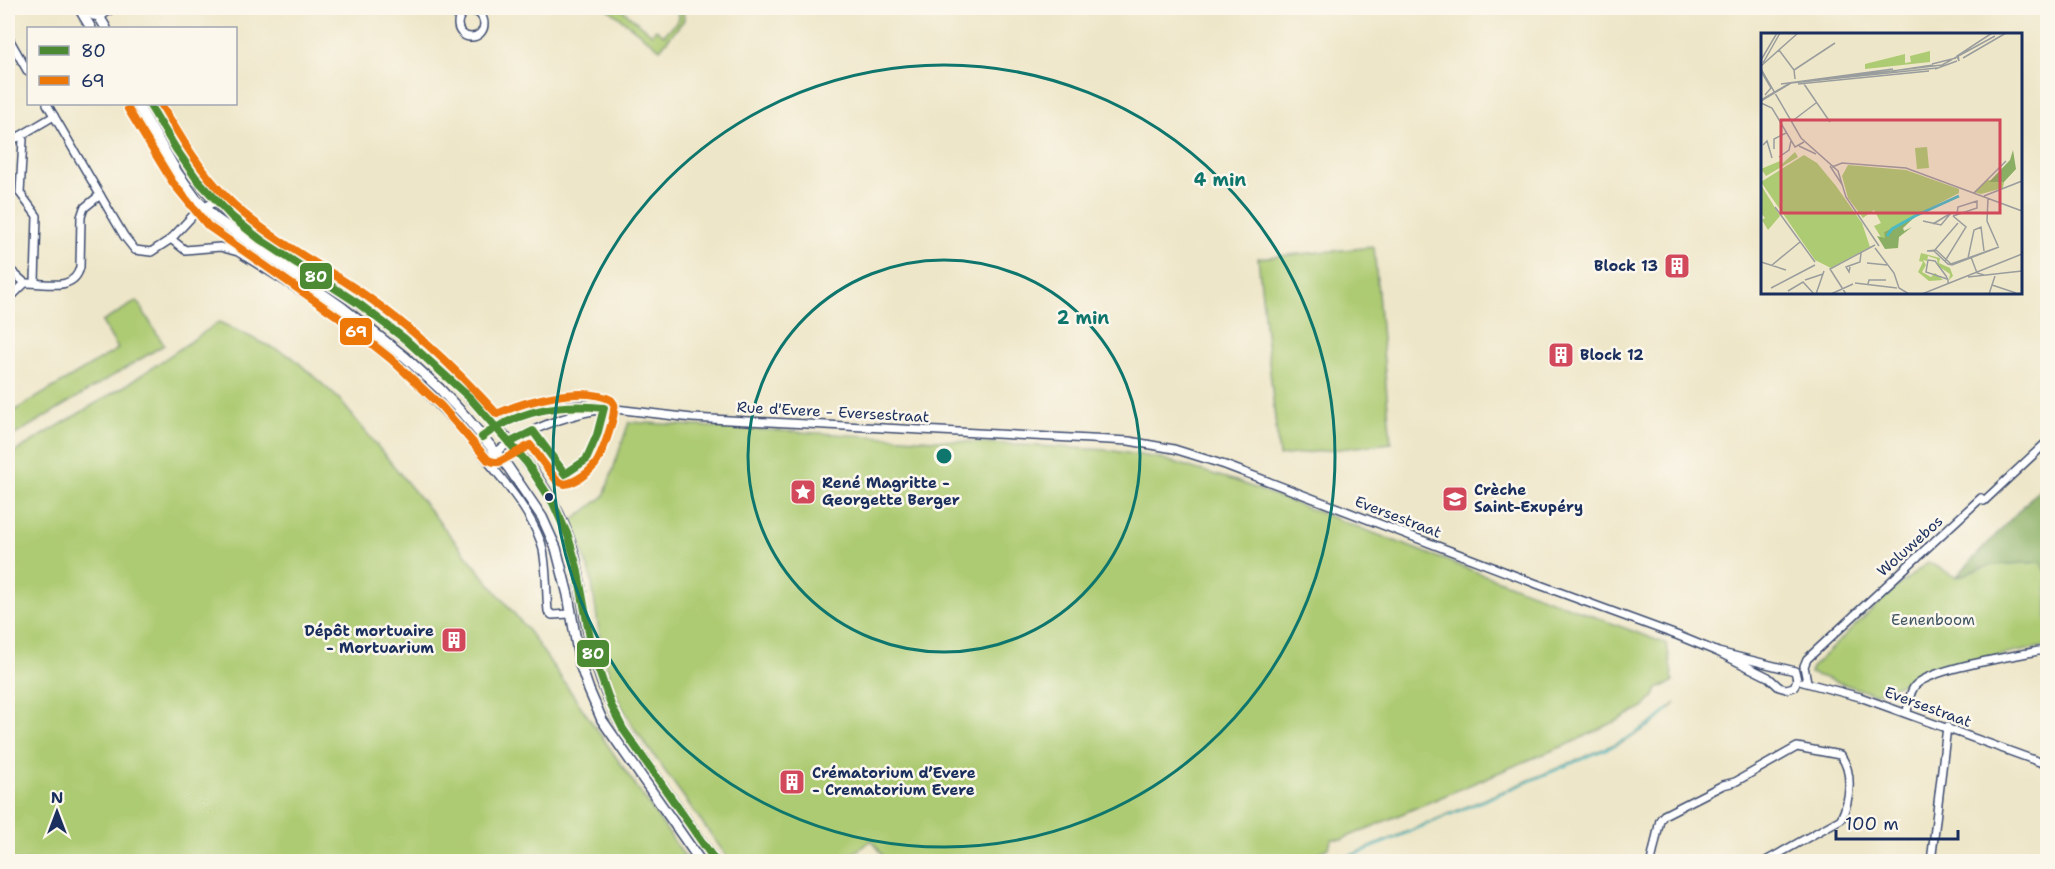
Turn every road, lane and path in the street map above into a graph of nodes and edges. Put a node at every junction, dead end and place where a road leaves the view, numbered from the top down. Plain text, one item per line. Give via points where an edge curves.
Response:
1 (79, 8) edge
2 (86, 8) edge
3 (94, 8) edge
4 (113, 8) edge
5 (457, 8) edge
6 (462, 15) dead end
7 (100, 17) junction
8 (90, 27) edge
9 (99, 27) edge
10 (105, 27) edge
11 (8, 37) edge
12 (27, 70) edge
13 (48, 105) edge
14 (138, 105) edge
15 (150, 105) edge
16 (54, 116) junction
17 (20, 136) junction
18 (8, 143) edge
19 (100, 195) junction
20 (217, 201) junction
21 (204, 207) junction
22 (171, 239) junction
23 (8, 268) edge
24 (34, 282) junction
25 (25, 283) junction
26 (8, 300) edge
27 (604, 408) junction
28 (495, 427) junction
29 (482, 436) junction
30 (1061, 437) joint
31 (2048, 441) edge
32 (509, 443) junction
33 (495, 452) junction
34 (486, 459) junction
35 (585, 613) junction
36 (570, 614) junction
37 (2048, 649) edge
38 (1718, 652) junction
39 (1797, 680) junction
40 (1807, 682) junction
41 (1907, 713) junction
42 (1947, 728) junction
43 (2048, 765) edge
44 (701, 861) edge
45 (716, 861) edge
46 (1651, 861) edge
47 (1764, 861) edge
48 (1931, 861) edge

1 - 8 main road
2 - 7 street
3 - 7 main road
4 - 7 street
5 - 6 street
7 - 9 street
7 - 10 main road
11 - 12 street
13 - 16 street
14 - 21 main road via 178,174
15 - 20 main road via 184,162
16 - 17 street
16 - 19 street
17 - 18 street
17 - 24 street via 20,193 37,216
19 - 22 street via 135,250 151,252
19 - 24 street via 84,208 81,217 78,274 65,284
20 - 21 street
20 - 28 main road via 232,217 416,347
21 - 22 street
21 - 29 main road via 245,241 377,333 440,389
22 - 34 street via 185,250 220,248 237,252 338,318 383,352 463,430
23 - 25 street
24 - 25 street
25 - 26 street
27 - 28 street, Rue d'Evere - Eversestraat via 558,405
27 - 30 street, Rue d'Evere - Eversestraat via 692,418
27 - 32 street, Rue d'Evere - Eversestraat via 550,423
28 - 29 street, Rue d'Evere - Eversestraat
28 - 32 main road
29 - 33 main road
30 - 38 street, Eversestraat via 1136,442 1210,460
31 - 40 street, Woluwebos via 1807,659
32 - 33 street, Rue d'Evere - Eversestraat
32 - 35 main road via 538,479 562,520 573,548
33 - 34 street, Rue d'Evere - Eversestraat
33 - 36 main road via 550,532 563,570
34 - 36 street via 512,490 535,528 542,546 548,610 552,615
35 - 36 main road
35 - 45 main road via 594,659 611,707
36 - 44 main road via 580,664 603,720
37 - 41 street via 1949,669 1920,680 1910,694
38 - 39 street, Eversestraat via 1796,671
38 - 39 street, Eversestraat via 1768,677 1779,687 1794,687
39 - 40 street, Eversestraat
40 - 41 street, Eversestraat
41 - 42 street, Eversestraat
42 - 43 street, Eversestraat
42 - 48 street
46 - 47 street via 1664,815 1797,747 1840,755 1850,776 1841,819

